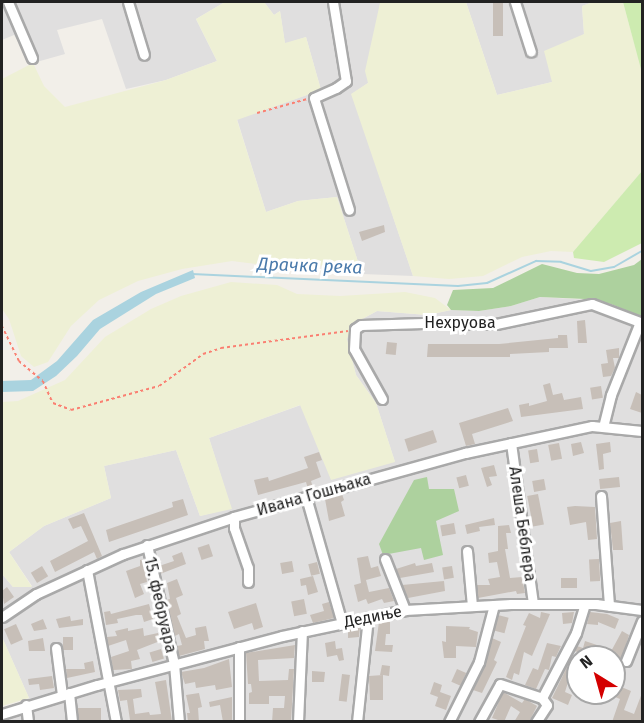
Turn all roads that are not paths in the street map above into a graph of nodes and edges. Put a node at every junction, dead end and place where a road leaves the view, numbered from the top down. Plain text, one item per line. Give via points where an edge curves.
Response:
1 (8, 2) edge
2 (128, 2) edge
3 (333, 2) edge
4 (515, 2) edge
5 (531, 52) dead end
6 (144, 55) dead end
7 (32, 58) dead end
8 (349, 210) dead end
9 (382, 399) dead end
10 (603, 427) junction
11 (642, 431) edge
12 (511, 443) junction
13 (601, 496) dead end
14 (306, 497) junction
15 (234, 517) junction
16 (147, 545) junction
17 (467, 551) dead end
18 (385, 559) dead end
19 (87, 570) junction
20 (248, 582) dead end
21 (533, 604) junction
22 (585, 604) junction
23 (494, 605) junction
24 (472, 606) junction
25 (609, 606) junction
26 (405, 610) junction
27 (642, 610) edge
28 (2, 617) edge
29 (368, 618) junction
30 (642, 621) edge
31 (342, 623) junction
32 (302, 631) junction
33 (239, 647) junction
34 (56, 648) dead end
35 (626, 661) dead end
36 (174, 664) junction
37 (110, 681) junction
38 (66, 694) junction
39 (542, 698) junction
40 (26, 705) junction
41 (2, 714) edge
42 (28, 722) edge
43 (72, 722) edge
44 (116, 722) edge
45 (179, 722) edge
46 (238, 722) edge
47 (298, 722) edge
48 (357, 722) edge
49 (449, 722) edge
50 (479, 722) edge
51 (536, 722) edge

1 - 7 street
2 - 6 street
3 - 8 street via 346,81 314,98
4 - 5 street
9 - 10 street, Нехруова via 354,349 358,327 496,324 592,304 640,322 611,395
10 - 11 street, Ивана Гошњака
10 - 12 street, Ивана Гошњака
12 - 14 street, Ивана Гошњака
12 - 21 street, Алеша Беблера
13 - 25 street
14 - 15 street, Ивана Гошњака
14 - 31 street
15 - 16 street, Ивана Гошњака
15 - 20 street
16 - 19 street, Ивана Гошњака
16 - 36 street, 15. фебруара
17 - 24 street
18 - 26 street
19 - 28 street, Ивана Гошњака via 36,594
19 - 37 street
21 - 22 street, Дедиње
21 - 23 street, Дедиње
22 - 25 street, Дедиње
22 - 39 street via 576,633
23 - 24 street, Дедиње
23 - 49 street via 479,662
24 - 26 street, Дедиње
25 - 27 street, Дедиње
26 - 29 street, Дедиње
29 - 31 street, Дедиње
29 - 48 street
30 - 35 street
31 - 32 street, Дедиње
32 - 33 street, Дедиње
32 - 47 street
33 - 36 street, Дедиње
33 - 46 street
34 - 38 street
36 - 37 street, Дедиње
36 - 45 street, 15. фебруара
37 - 38 street, Дедиње
37 - 44 street
38 - 40 street, Дедиње
38 - 43 street
39 - 50 street via 500,684
39 - 51 street via 547,705
40 - 41 street, Дедиње
40 - 42 street

